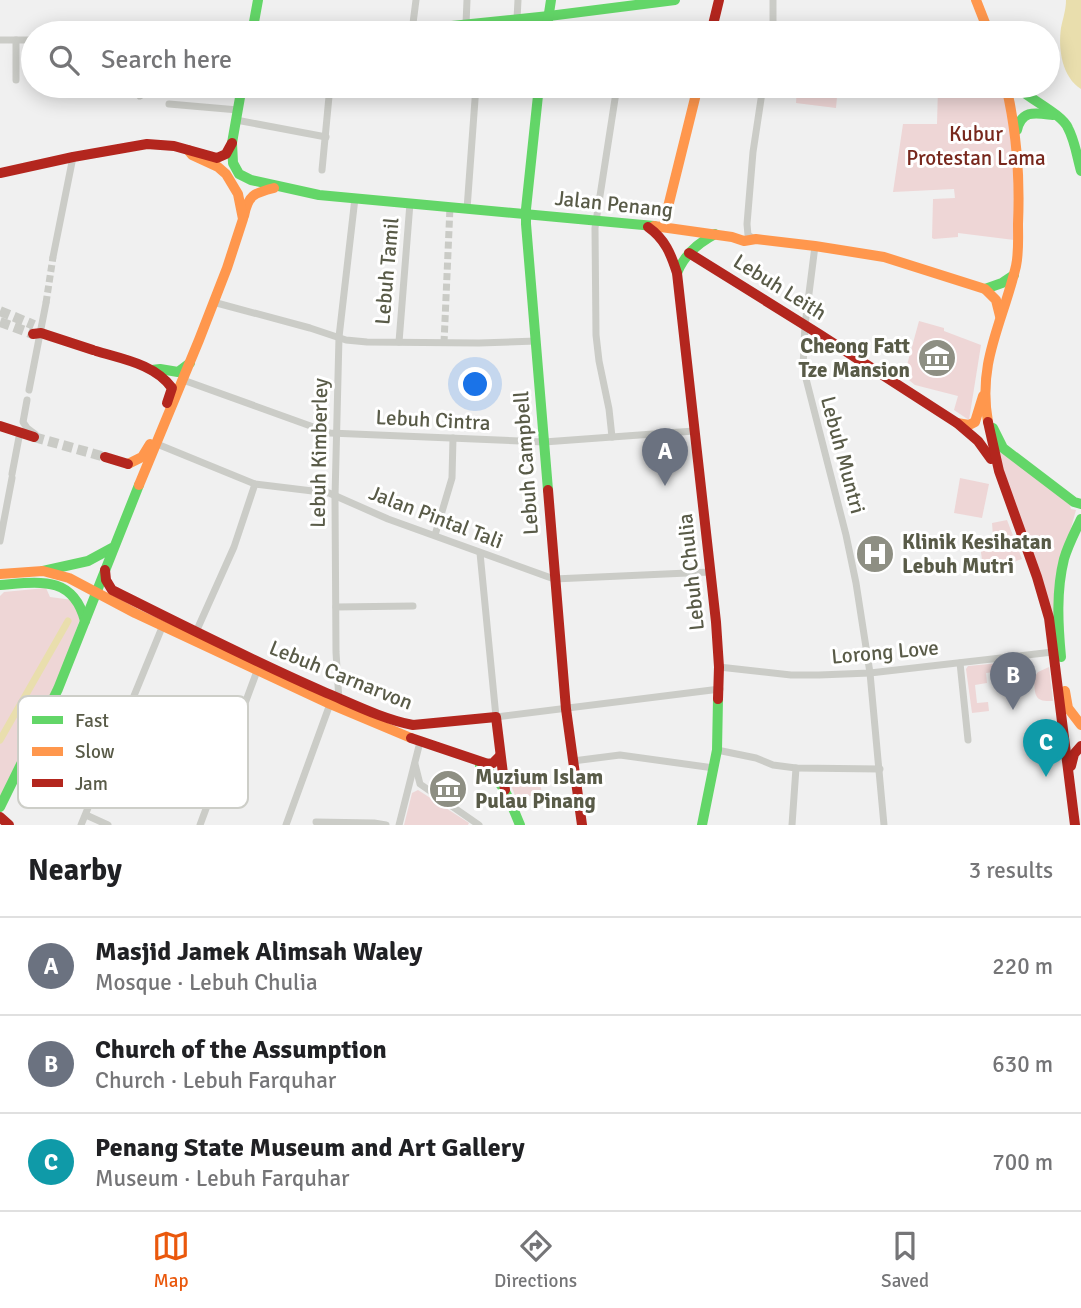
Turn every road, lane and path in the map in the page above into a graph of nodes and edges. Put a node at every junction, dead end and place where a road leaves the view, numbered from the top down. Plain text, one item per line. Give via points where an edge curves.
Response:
1 (258, 0) edge
2 (416, 0) edge
3 (467, 0) edge
4 (518, 0) edge
5 (551, 0) edge
6 (672, 0) edge
7 (719, 0) edge
8 (976, 0) edge
9 (982, 0) edge
10 (773, 1) edge
11 (608, 4) edge
12 (549, 16) junction
13 (517, 19) junction
14 (254, 21) edge
15 (413, 21) edge
16 (466, 21) edge
17 (509, 21) edge
18 (548, 21) edge
19 (714, 21) edge
20 (773, 21) edge
21 (986, 21) edge
22 (988, 21) edge
23 (0, 40) edge
24 (16, 40) junction
25 (21, 40) edge
26 (16, 80) dead end
27 (240, 98) edge
28 (329, 98) edge
29 (474, 98) edge
30 (538, 98) edge
31 (615, 98) edge
32 (695, 98) edge
33 (761, 98) edge
34 (1008, 98) edge
35 (1027, 98) edge
36 (169, 104) dead end
37 (237, 115) junction
38 (1056, 115) junction
39 (326, 136) junction
40 (1016, 136) junction
41 (232, 143) junction
42 (188, 150) junction
43 (73, 157) junction
44 (322, 170) dead end
45 (1081, 171) edge
46 (0, 173) edge
47 (277, 187) junction
48 (355, 198) junction
49 (410, 203) junction
50 (467, 209) junction
51 (526, 214) junction
52 (243, 219) junction
53 (595, 220) junction
54 (643, 224) junction
55 (747, 224) junction
56 (663, 228) junction
57 (715, 234) junction
58 (732, 237) junction
59 (754, 239) junction
60 (815, 246) junction
61 (689, 253) junction
62 (53, 257) tunnel mouth
63 (677, 273) junction
64 (1014, 275) junction
65 (985, 289) junction
66 (213, 302) junction
67 (46, 303) tunnel mouth
68 (1000, 316) junction
69 (805, 325) junction
70 (36, 331) junction
71 (339, 337) junction
72 (536, 341) junction
73 (399, 342) junction
74 (190, 363) junction
75 (152, 370) junction
76 (184, 380) junction
77 (985, 387) junction
78 (29, 390) dead end
79 (27, 400) dead end
80 (988, 414) junction
81 (957, 423) junction
82 (0, 426) edge
83 (694, 431) junction
84 (20, 432) junction
85 (338, 433) junction
86 (34, 435) joint
87 (453, 438) junction
88 (612, 438) junction
89 (544, 442) junction
90 (157, 444) junction
91 (105, 457) tunnel mouth
92 (128, 464) junction
93 (996, 465) junction
94 (255, 484) junction
95 (137, 491) junction
96 (335, 497) junction
97 (1081, 504) edge
98 (1081, 519) edge
99 (435, 535) junction
100 (0, 541) edge
101 (1076, 541) edge
102 (113, 548) junction
103 (480, 553) junction
104 (105, 568) junction
105 (43, 571) junction
106 (710, 572) junction
107 (0, 574) edge
108 (554, 579) junction
109 (0, 585) edge
110 (96, 592) junction
111 (413, 606) dead end
112 (336, 607) junction
113 (85, 621) junction
114 (163, 625) junction
115 (196, 632) junction
116 (1054, 652) junction
117 (960, 663) junction
118 (719, 667) junction
119 (257, 671) junction
120 (870, 673) junction
121 (720, 689) junction
122 (55, 696) edge
123 (134, 696) edge
124 (248, 696) edge
125 (336, 704) junction
126 (566, 709) junction
127 (496, 718) junction
128 (1081, 725) edge
129 (968, 740) dead end
130 (421, 742) junction
131 (1081, 746) edge
132 (717, 750) junction
133 (500, 756) junction
134 (463, 757) junction
135 (573, 761) junction
136 (415, 764) junction
137 (715, 768) junction
138 (796, 768) junction
139 (880, 769) junction
140 (18, 770) edge
141 (1071, 775) junction
142 (420, 784) junction
143 (409, 787) junction
144 (505, 790) junction
145 (1, 804) edge
146 (89, 808) edge
147 (206, 808) edge
148 (86, 815) junction
149 (0, 817) edge
150 (316, 822) dead end
151 (9, 825) edge
152 (81, 825) edge
153 (108, 825) edge
154 (200, 825) edge
155 (285, 825) edge
156 (386, 825) edge
157 (400, 825) edge
158 (478, 825) edge
159 (520, 825) edge
160 (582, 825) edge
161 (702, 825) edge
162 (792, 825) edge
163 (884, 825) edge
164 (1075, 825) edge

1 - 14 main road
2 - 15 street
3 - 16 street
4 - 13 street
5 - 12 main road
6 - 11 main road
7 - 19 main road
8 - 21 main road
9 - 22 main road
10 - 20 street
11 - 12 main road
12 - 13 main road
12 - 18 main road
13 - 17 main road
23 - 24 street
24 - 25 street
24 - 26 street
27 - 37 main road
28 - 39 street
29 - 50 street
30 - 51 main road, Lebuh Campbell
31 - 53 street
32 - 56 main road
33 - 55 street
34 - 40 main road
35 - 38 main road
36 - 37 street
37 - 39 street
37 - 41 main road
38 - 40 main road via 1025,115 1018,121
38 - 45 main road via 1068,127
39 - 44 street
40 - 64 main road via 1020,200
41 - 42 main road via 220,157
41 - 47 main road, Jalan Penang via 236,170 246,179
42 - 43 main road via 147,144
42 - 52 main road via 226,174 238,194
43 - 46 main road
43 - 62 street
47 - 48 main road, Jalan Penang
47 - 52 main road via 249,197
48 - 49 main road, Jalan Penang
48 - 71 street, Lebuh Kimberley
49 - 50 main road, Jalan Penang
49 - 73 street, Lebuh Tamil
50 - 51 main road, Jalan Penang
51 - 53 main road, Jalan Penang
51 - 72 main road, Lebuh Campbell
52 - 66 main road
53 - 54 main road, Jalan Penang
53 - 88 street via 596,335
54 - 56 main road, Jalan Penang
54 - 63 main road, Lebuh Chulia via 666,244
55 - 58 street
55 - 59 street via 748,235
56 - 57 main road, Jalan Penang
57 - 58 main road, Jalan Penang
57 - 61 main road
58 - 59 main road, Jalan Penang
59 - 60 main road, Jalan Penang
60 - 65 main road, Jalan Penang via 884,257
60 - 69 street, Lebuh Muntri
61 - 63 main road
61 - 69 main road, Lebuh Leith
63 - 83 main road, Lebuh Chulia
64 - 65 main road
64 - 68 main road
65 - 68 main road via 996,300
66 - 71 street
66 - 74 main road
67 - 70 street
68 - 77 main road
69 - 81 main road, Lebuh Leith
69 - 120 street, Lebuh Muntri via 803,367 846,535
70 - 75 main road
70 - 78 street
71 - 73 street
71 - 85 street, Lebuh Kimberley
72 - 73 street
72 - 89 main road, Lebuh Campbell
74 - 75 main road via 178,372
74 - 76 main road
75 - 92 main road via 170,383 171,394 146,453
76 - 85 street, Lebuh Cintra
76 - 90 main road
77 - 80 main road
77 - 81 main road via 975,422
79 - 86 street via 23,422
80 - 93 main road
80 - 97 main road via 1000,444
81 - 93 main road, Lebuh Leith
82 - 84 main road
83 - 88 street, Lebuh Cintra
83 - 106 main road, Lebuh Chulia
84 - 86 main road
84 - 100 street
85 - 87 street, Lebuh Cintra
85 - 96 street, Lebuh Kimberley
87 - 89 street, Lebuh Cintra
87 - 99 street via 452,478
88 - 89 street, Lebuh Cintra
89 - 108 main road, Lebuh Campbell
90 - 94 street, Jalan Pintal Tali
90 - 95 main road
91 - 92 main road
92 - 95 main road
93 - 116 main road via 1034,566
94 - 96 street, Jalan Pintal Tali
94 - 115 street via 234,547
95 - 102 main road
96 - 99 street, Jalan Pintal Tali
96 - 112 street, Lebuh Kimberley
98 - 101 main road
99 - 103 street, Jalan Pintal Tali
101 - 128 main road via 1064,558 1059,638 1066,700
102 - 104 main road
102 - 105 main road via 90,561
103 - 108 street, Jalan Pintal Tali
103 - 127 street
104 - 110 main road
104 - 115 main road, Lebuh Carnarvon via 112,590
105 - 107 main road, Lebuh Carnarvon
105 - 110 main road, Lebuh Carnarvon
106 - 108 street, Jalan Pintal Tali
106 - 118 main road, Lebuh Chulia
108 - 126 main road, Lebuh Campbell
109 - 113 main road via 42,583 62,588 80,604
110 - 113 main road
110 - 114 main road, Lebuh Carnarvon
111 - 112 street
112 - 125 street, Lebuh Kimberley
113 - 122 main road
114 - 119 main road, Lebuh Carnarvon
114 - 123 street
115 - 125 main road, Lebuh Carnarvon
116 - 117 street, Lorong Love
116 - 141 main road
117 - 120 street, Lorong Love
117 - 129 street
118 - 120 street, Lorong Love via 791,675
118 - 121 main road, Lebuh Chulia
119 - 124 street
119 - 125 main road, Lebuh Carnarvon
120 - 139 street, Lebuh Muntri
121 - 126 street, Lebuh Carnarvon
121 - 132 main road, Lebuh Chulia
125 - 127 main road, Lebuh Carnarvon via 413,725
125 - 130 main road, Lebuh Carnarvon
125 - 155 street
126 - 127 street, Lebuh Carnarvon
126 - 135 main road, Lebuh Campbell
127 - 133 main road
130 - 134 main road, Lebuh Carnarvon
130 - 136 street
131 - 141 main road via 1074,754
132 - 137 main road, Lebuh Chulia
132 - 138 street
133 - 134 main road, Lebuh Carnarvon via 488,764
133 - 144 main road
134 - 144 main road, Lebuh Carnarvon via 491,771
135 - 137 street via 620,755
135 - 160 main road, Lebuh Campbell
136 - 142 street
136 - 143 street
137 - 161 main road, Lebuh Chulia
138 - 139 street
138 - 162 street
139 - 163 street, Lebuh Muntri
140 - 145 main road
141 - 164 main road
142 - 143 street
142 - 158 street
143 - 157 street
144 - 159 main road
146 - 148 street
147 - 154 street
148 - 152 street
148 - 153 street
149 - 151 main road
150 - 156 street

